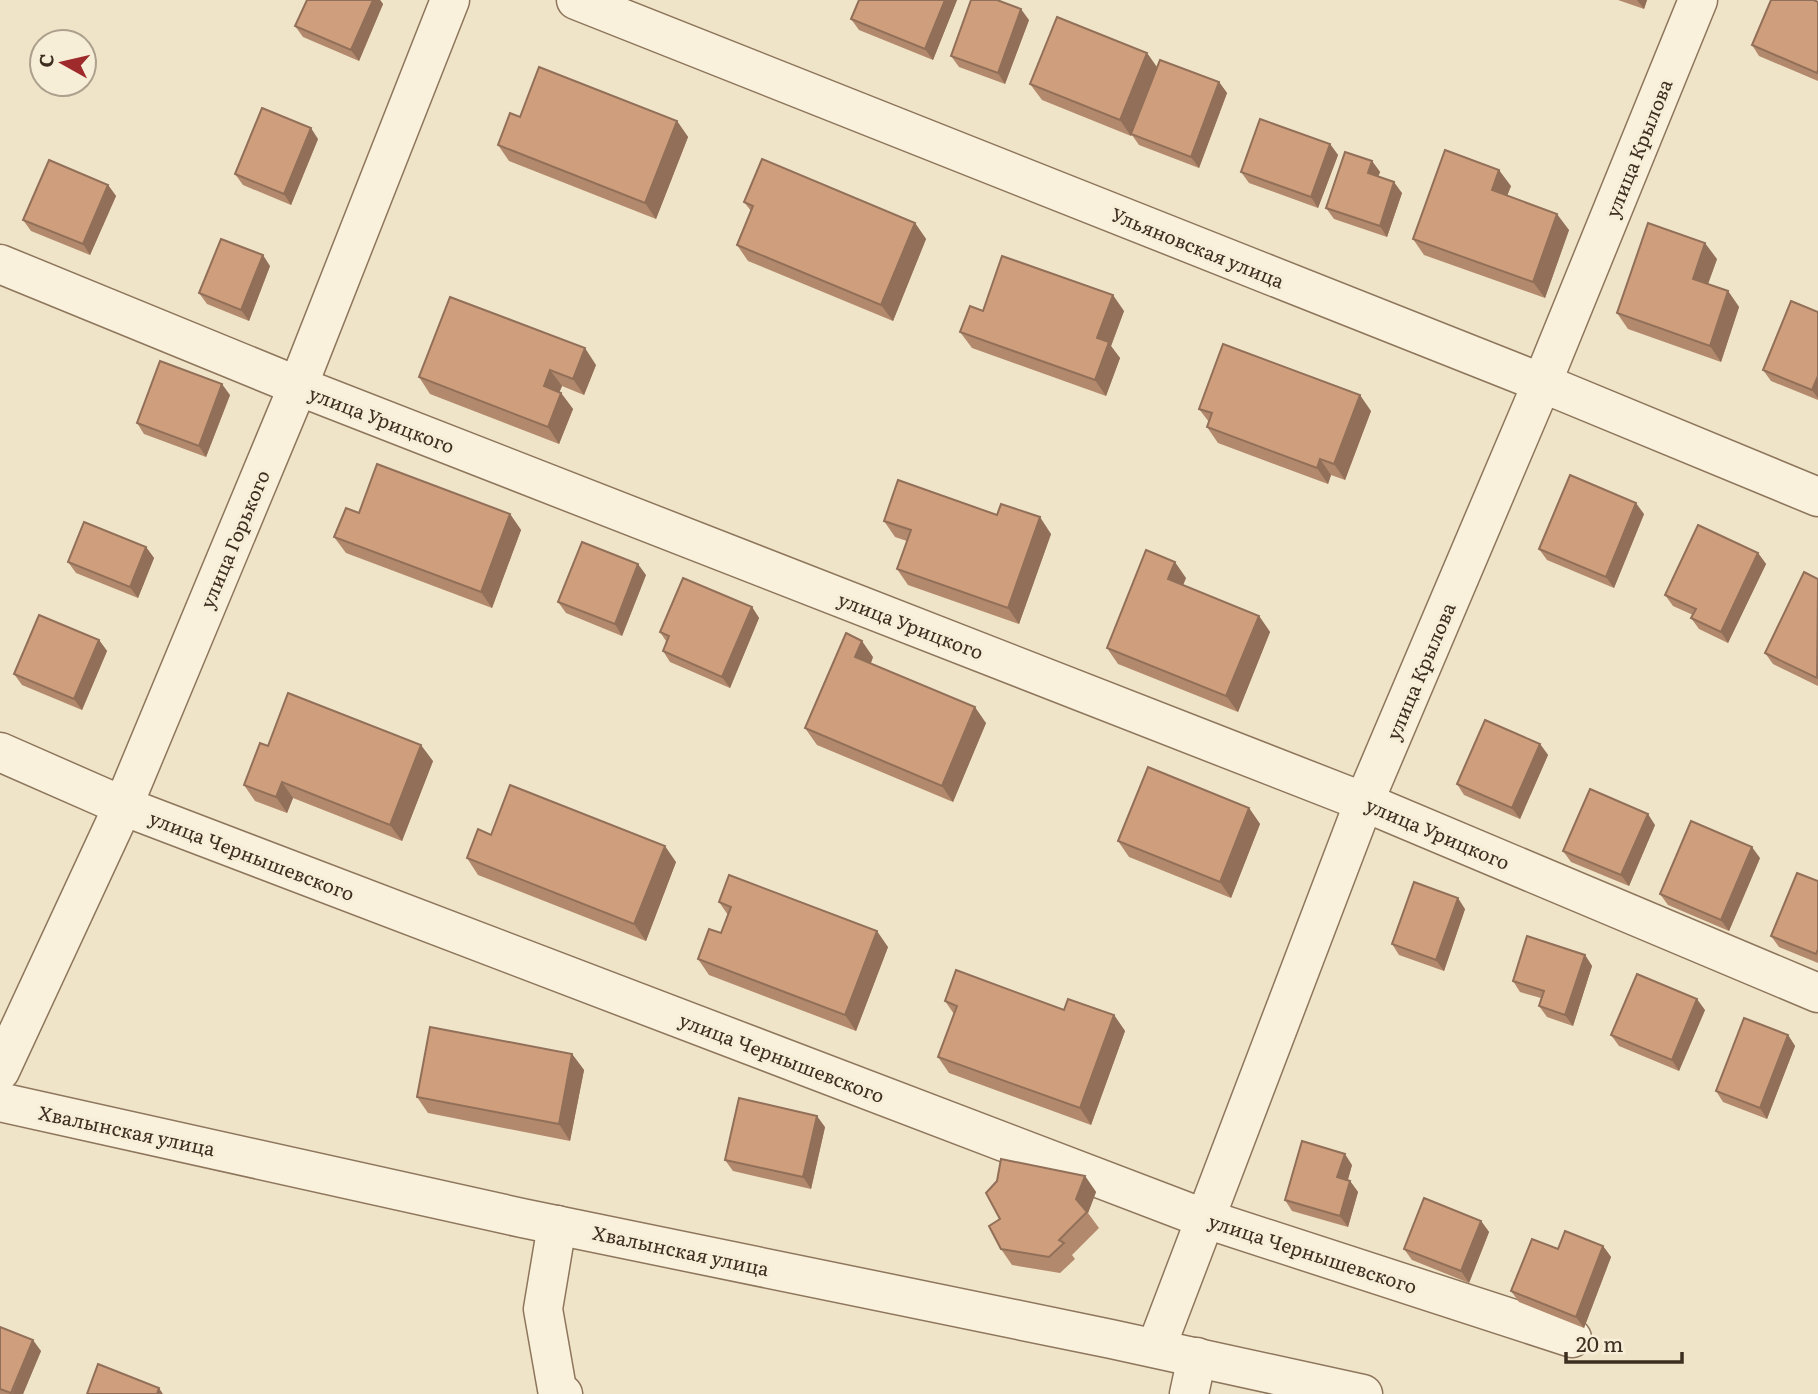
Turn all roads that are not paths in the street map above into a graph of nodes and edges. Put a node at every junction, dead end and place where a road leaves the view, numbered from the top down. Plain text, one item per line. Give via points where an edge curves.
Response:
1 (450, 0) edge
2 (576, 0) edge
3 (1698, 0) edge
4 (0, 264) edge
5 (1542, 383) junction
6 (298, 386) junction
7 (1818, 496) edge
8 (0, 752) edge
9 (1364, 802) junction
10 (123, 806) junction
11 (1818, 993) edge
12 (0, 1071) edge
13 (0, 1102) edge
14 (1203, 1218) junction
15 (557, 1225) junction
16 (1572, 1338) dead end
17 (1156, 1348) junction
18 (1197, 1357) junction
19 (563, 1394) edge
20 (1189, 1394) edge
21 (1363, 1394) edge

1 - 6 street, улица Горького
2 - 5 street, Ульяновская улица
3 - 5 street, улица Крылова
4 - 6 street, улица Урицкого
5 - 7 street, Ульяновская улица
5 - 9 street, улица Крылова
6 - 9 street, улица Урицкого
6 - 10 street, улица Горького
8 - 10 street, улица Чернышевского
9 - 11 street, улица Урицкого
9 - 14 street, улица Крылова
10 - 12 street, улица Горького
10 - 14 street, улица Чернышевского
13 - 15 street, Хвалынская улица
14 - 16 street, улица Чернышевского
14 - 17 street, улица Крылова
15 - 17 street, Хвалынская улица
15 - 19 street via 543,1309 557,1389
17 - 18 street, Хвалынская улица
18 - 20 street
18 - 21 street, Хвалынская улица

